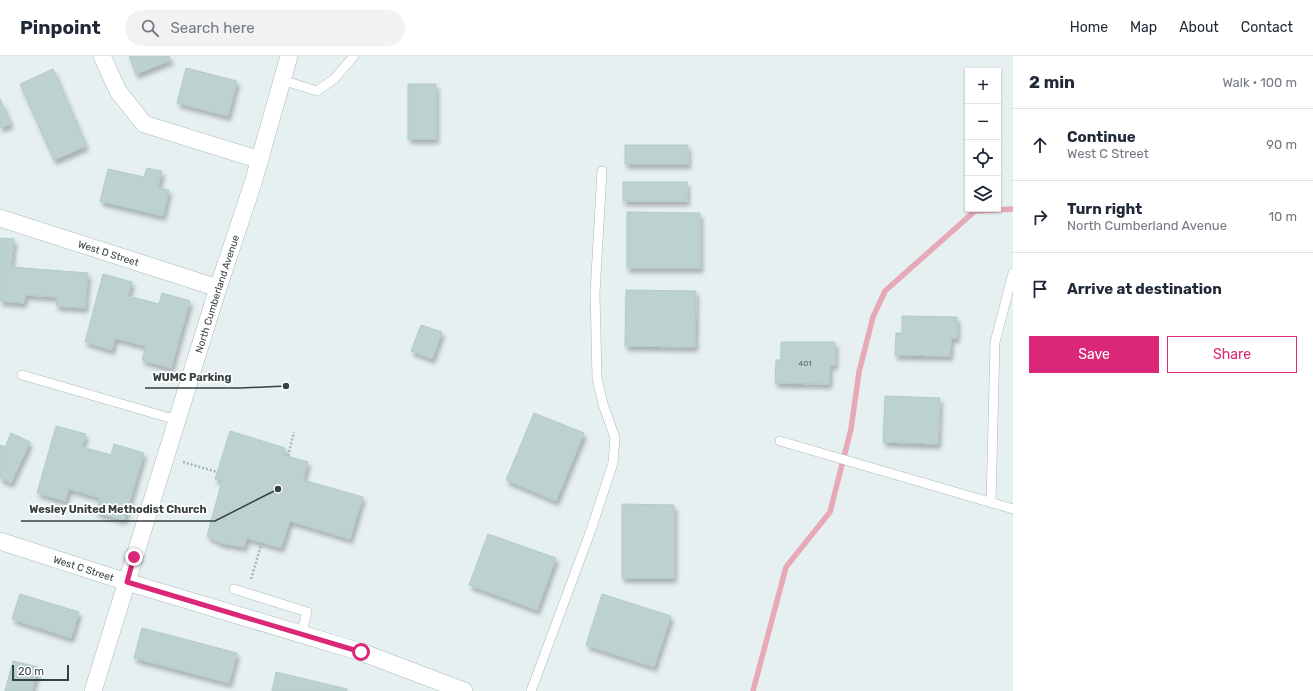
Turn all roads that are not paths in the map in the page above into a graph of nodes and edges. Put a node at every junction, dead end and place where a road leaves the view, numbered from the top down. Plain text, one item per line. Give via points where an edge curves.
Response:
1 (102, 56) edge
2 (289, 56) edge
3 (354, 56) edge
4 (282, 80) junction
5 (260, 160) junction
6 (602, 171) dead end
7 (0, 218) edge
8 (1013, 273) edge
9 (218, 288) junction
10 (22, 375) dead end
11 (177, 420) junction
12 (780, 441) dead end
13 (991, 503) junction
14 (1013, 509) edge
15 (0, 541) edge
16 (127, 582) junction
17 (234, 590) dead end
18 (301, 634) junction
19 (93, 691) edge
20 (464, 691) edge
21 (531, 691) edge

1 - 5 street via 118,91 144,124
2 - 4 street, North Cumberland Avenue
3 - 4 lane via 334,79 317,91
4 - 5 street, North Cumberland Avenue
5 - 9 street, North Cumberland Avenue
6 - 21 lane via 595,293 597,378 615,438 613,463
7 - 9 street, West D Street
8 - 13 lane via 995,342
9 - 11 street, North Cumberland Avenue
10 - 11 lane
11 - 16 street, North Cumberland Avenue
12 - 13 lane
13 - 14 lane
15 - 16 street, West C Street
16 - 18 street, West C Street
16 - 19 street, North Cumberland Avenue
17 - 18 lane via 307,612
18 - 20 street, West C Street via 361,652

